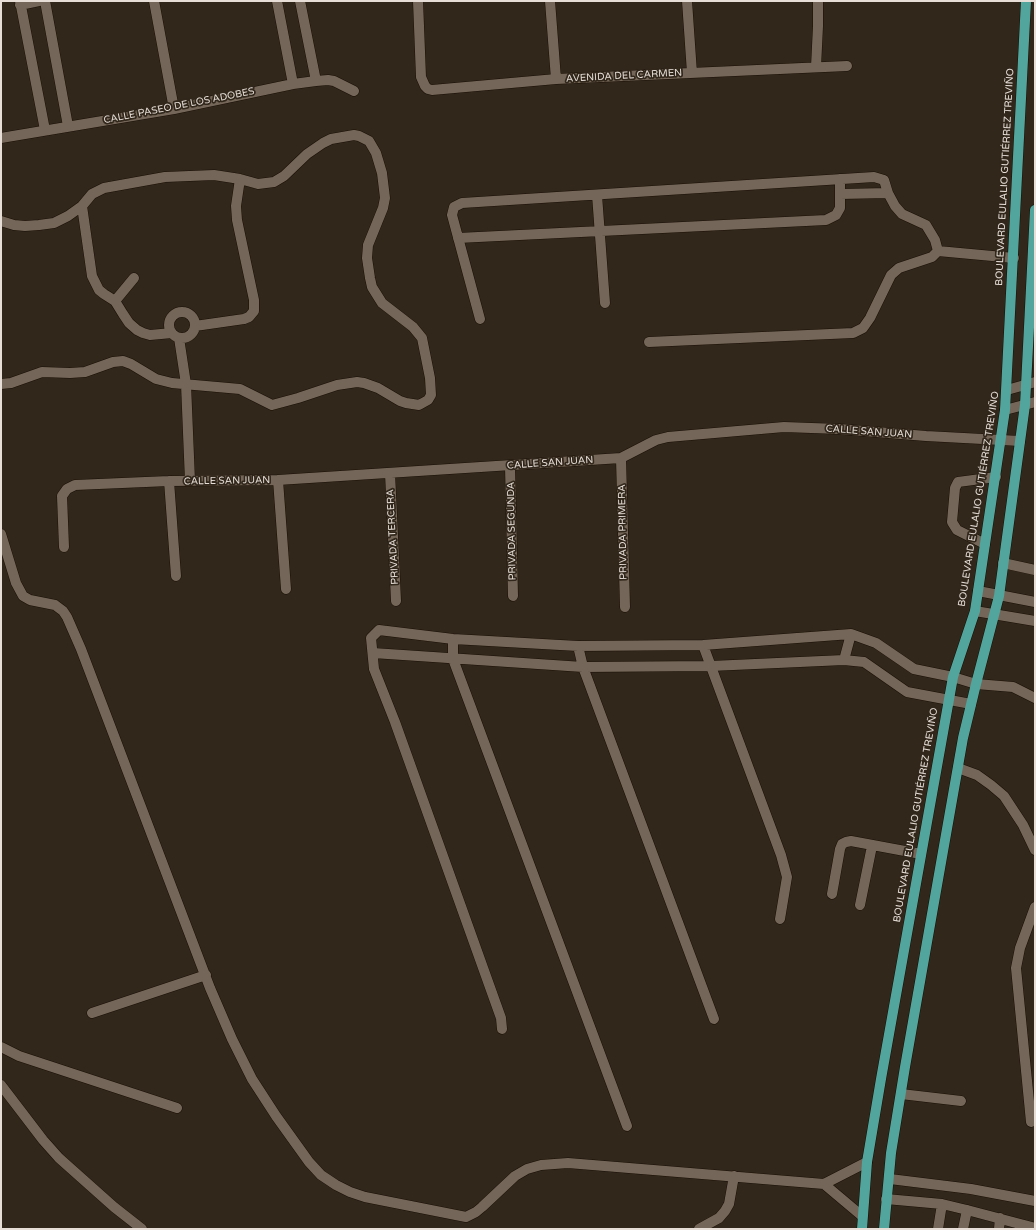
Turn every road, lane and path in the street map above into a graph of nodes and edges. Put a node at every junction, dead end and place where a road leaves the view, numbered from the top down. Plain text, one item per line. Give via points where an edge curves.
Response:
1 (39, 1) edge
2 (45, 1) edge
3 (154, 1) edge
4 (277, 1) edge
5 (300, 1) edge
6 (418, 1) edge
7 (550, 1) edge
8 (687, 1) edge
9 (818, 1) edge
10 (1026, 1) edge
11 (20, 3) edge
12 (847, 66) dead end
13 (816, 67) junction
14 (692, 73) junction
15 (556, 79) junction
16 (316, 81) junction
17 (293, 84) junction
18 (354, 91) dead end
19 (174, 109) junction
20 (68, 126) junction
21 (45, 130) junction
22 (1, 138) edge
23 (240, 179) junction
24 (840, 180) junction
25 (888, 193) junction
26 (840, 194) junction
27 (598, 195) junction
28 (82, 206) junction
29 (1035, 210) edge
30 (1, 221) edge
31 (600, 231) junction
32 (458, 238) junction
33 (938, 251) junction
34 (1014, 258) junction
35 (134, 278) dead end
36 (115, 301) junction
37 (605, 303) dead end
38 (480, 319) dead end
39 (195, 326) junction
40 (176, 335) junction
41 (649, 342) dead end
42 (1, 384) edge
43 (186, 384) junction
44 (1031, 384) edge
45 (1007, 390) junction
46 (1035, 402) edge
47 (1025, 405) junction
48 (1005, 410) junction
49 (1001, 440) junction
50 (1020, 441) junction
51 (621, 458) junction
52 (510, 466) junction
53 (390, 473) junction
54 (996, 477) junction
55 (278, 480) junction
56 (190, 481) junction
57 (169, 482) junction
58 (1, 534) edge
59 (985, 544) junction
60 (64, 547) dead end
61 (1003, 563) junction
62 (1035, 570) edge
63 (176, 576) dead end
64 (286, 589) dead end
65 (978, 591) junction
66 (513, 596) dead end
67 (999, 596) junction
68 (396, 601) dead end
69 (1035, 602) edge
70 (625, 607) dead end
71 (974, 611) junction
72 (995, 614) junction
73 (1035, 621) edge
74 (851, 634) junction
75 (453, 639) junction
76 (703, 645) junction
77 (578, 646) junction
78 (373, 654) junction
79 (453, 659) junction
80 (844, 660) junction
81 (710, 666) junction
82 (583, 667) junction
83 (952, 677) junction
84 (976, 684) junction
85 (1035, 698) edge
86 (948, 700) junction
87 (971, 704) junction
88 (958, 768) junction
89 (872, 846) junction
90 (1035, 850) edge
91 (922, 854) junction
92 (832, 894) dead end
93 (860, 905) dead end
94 (1035, 907) edge
95 (780, 919) dead end
96 (206, 975) junction
97 (92, 1014) dead end
98 (714, 1018) dead end
99 (502, 1029) dead end
100 (1, 1047) edge
101 (1, 1085) edge
102 (901, 1094) junction
103 (961, 1101) dead end
104 (177, 1108) dead end
105 (1031, 1122) dead end
106 (627, 1126) dead end
107 (867, 1162) junction
108 (734, 1176) junction
109 (890, 1179) junction
110 (824, 1184) junction
111 (886, 1199) junction
112 (1035, 1202) edge
113 (942, 1204) junction
114 (967, 1210) junction
115 (862, 1216) junction
116 (1000, 1218) junction
117 (1035, 1228) edge
118 (142, 1229) edge
119 (699, 1229) edge
120 (862, 1229) edge
121 (884, 1229) edge
122 (938, 1229) edge
123 (963, 1229) edge
124 (999, 1229) edge

1 - 11 street
2 - 20 street
3 - 19 street
4 - 17 street
5 - 16 street
6 - 15 street, AVENIDA DEL CARMEN via 421,77 428,89
7 - 15 street
8 - 14 street
9 - 13 street
10 - 34 main road, BOULEVARD EULALIO GUTIÉRREZ TREVIÑO
11 - 21 street
12 - 13 street, AVENIDA DEL CARMEN
13 - 14 street, AVENIDA DEL CARMEN
14 - 15 street, AVENIDA DEL CARMEN
16 - 17 street, CALLE PASEO DE LOS ADOBES
16 - 18 street, CALLE PASEO DE LOS ADOBES via 328,80
17 - 19 street, CALLE PASEO DE LOS ADOBES
19 - 20 street, CALLE PASEO DE LOS ADOBES
20 - 21 street, CALLE PASEO DE LOS ADOBES
21 - 22 street, CALLE PASEO DE LOS ADOBES
23 - 28 street via 214,175 165,177 104,188 92,194
23 - 39 street via 236,206 237,220 254,300 254,311 244,319
23 - 43 street via 258,184 274,182 323,143 354,136 369,141 380,166 385,198 384,208 368,245 367,258 372,287 382,303 413,326 422,338 431,395 422,404 410,404 371,385 357,382 337,385 272,405 240,390
24 - 25 street via 874,177 884,180
24 - 26 street
24 - 27 street
25 - 26 street
25 - 33 street via 902,214 926,225 936,240
26 - 31 street via 840,208 836,215 826,220
27 - 31 street
27 - 32 street via 462,203 454,207 452,215
28 - 30 street via 54,223 39,226 14,225
28 - 36 street via 92,276 99,290
29 - 44 main road
31 - 32 street
31 - 37 street
32 - 38 street
33 - 34 street
33 - 41 street via 932,257 899,268 891,275 870,318 863,328 854,334
34 - 45 main road, BOULEVARD EULALIO GUTIÉRREZ TREVIÑO
35 - 36 street
36 - 40 street via 129,323 137,330 150,335
39 - 40 street via 192,334 184,338
39 - 40 street via 189,314 180,313 170,320
40 - 43 street
42 - 43 street via 45,371 84,372 119,361 131,364 156,379
43 - 56 street
44 - 45 street
44 - 47 main road
45 - 48 main road, BOULEVARD EULALIO GUTIÉRREZ TREVIÑO
46 - 47 street
47 - 48 street
47 - 50 main road
48 - 49 main road, BOULEVARD EULALIO GUTIÉRREZ TREVIÑO
49 - 50 street, CALLE SAN JUAN
49 - 51 street, CALLE SAN JUAN via 784,427 668,437 656,440
49 - 54 main road, BOULEVARD EULALIO GUTIÉRREZ TREVIÑO
50 - 61 main road
51 - 52 street, CALLE SAN JUAN
51 - 70 street, PRIVADA PRIMERA
52 - 53 street, CALLE SAN JUAN
52 - 66 street, PRIVADA SEGUNDA
53 - 55 street, CALLE SAN JUAN
53 - 68 street, PRIVADA TERCERA
54 - 59 main road, BOULEVARD EULALIO GUTIÉRREZ TREVIÑO
54 - 59 street via 958,482 955,488 952,522 957,530
55 - 56 street, CALLE SAN JUAN
55 - 64 street
56 - 57 street, CALLE SAN JUAN
57 - 60 street, CALLE SAN JUAN via 76,485 67,489 62,496
57 - 63 street
58 - 96 street via 16,583 23,596 30,600 56,605 67,617
59 - 65 main road, BOULEVARD EULALIO GUTIÉRREZ TREVIÑO
61 - 62 street
61 - 67 main road
65 - 67 street
65 - 71 main road, BOULEVARD EULALIO GUTIÉRREZ TREVIÑO
67 - 69 street
67 - 72 main road
71 - 72 street
71 - 83 main road, BOULEVARD EULALIO GUTIÉRREZ TREVIÑO
72 - 73 street
72 - 84 main road
74 - 76 street
74 - 80 street
74 - 83 street via 876,643 914,669
75 - 77 street
75 - 78 street via 379,630 371,638
75 - 79 street
76 - 77 street
76 - 81 street
77 - 82 street
78 - 79 street
78 - 99 street via 374,669 499,1010
79 - 82 street
79 - 106 street
80 - 81 street
80 - 86 street via 864,662 907,692
81 - 82 street
81 - 95 street via 787,876
82 - 98 street
83 - 84 street
83 - 86 main road, BOULEVARD EULALIO GUTIÉRREZ TREVIÑO
84 - 85 street via 1013,687
84 - 87 main road
86 - 87 street
86 - 91 main road, BOULEVARD EULALIO GUTIÉRREZ TREVIÑO
87 - 88 main road
88 - 90 street via 977,775 1004,796 1023,824
88 - 102 main road
89 - 91 street
89 - 92 street via 851,841 842,844
89 - 93 street
91 - 107 main road, BOULEVARD EULALIO GUTIÉRREZ TREVIÑO
94 - 105 street via 1020,948 1016,968
96 - 97 street
96 - 108 street via 232,1039 252,1079 276,1116 321,1175 350,1192 466,1217 482,1207 515,1176 541,1165 568,1163
100 - 104 street via 19,1056
101 - 118 street via 59,1158
102 - 103 street
102 - 109 main road via 891,1153
107 - 110 street
107 - 115 main road, BOULEVARD EULALIO GUTIÉRREZ TREVIÑO
108 - 110 street
108 - 119 street via 729,1204 725,1211 720,1218
109 - 111 main road
109 - 112 street via 971,1189
110 - 115 street
111 - 113 street
111 - 121 main road
113 - 114 street
113 - 122 street
114 - 116 street
114 - 123 street
115 - 120 main road, BOULEVARD EULALIO GUTIÉRREZ TREVIÑO
116 - 117 street
116 - 124 street

